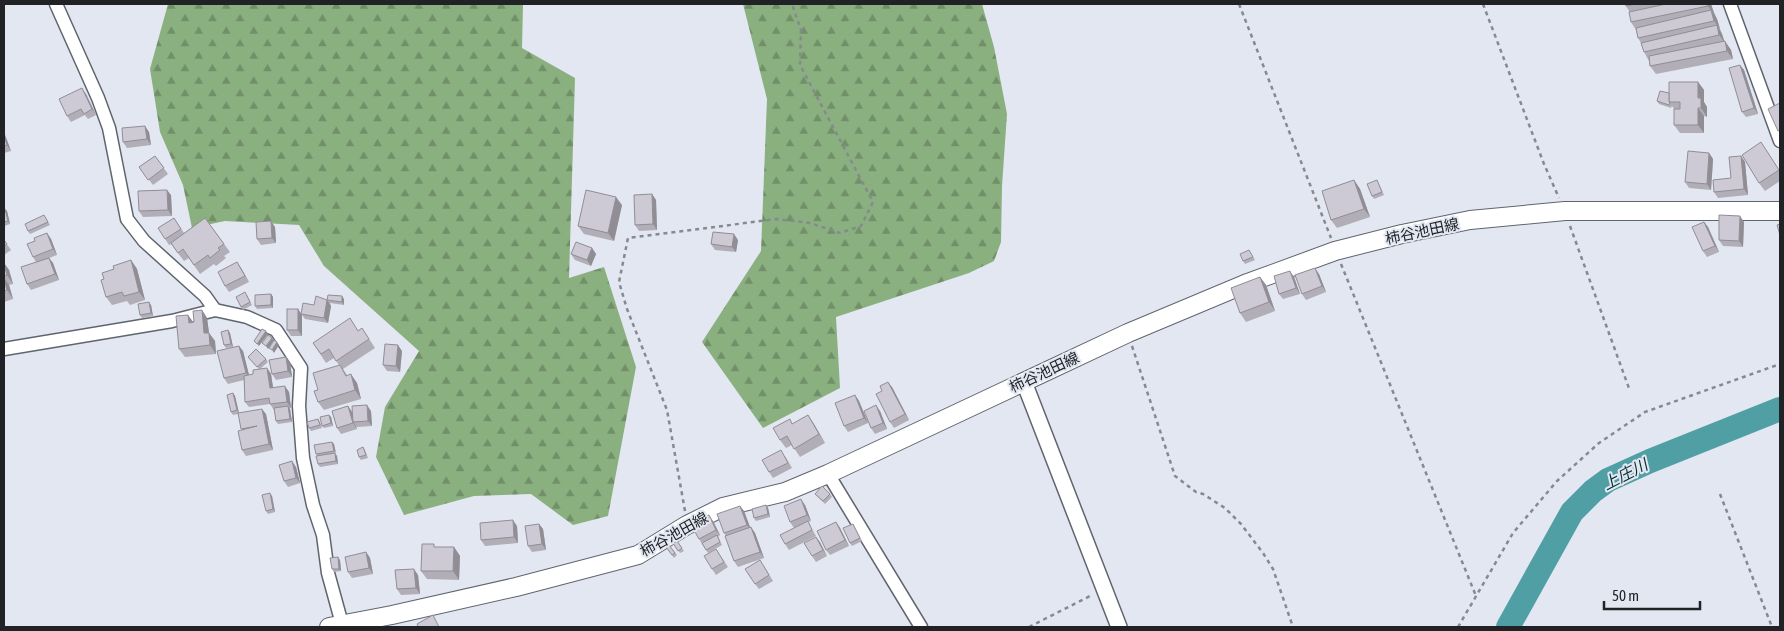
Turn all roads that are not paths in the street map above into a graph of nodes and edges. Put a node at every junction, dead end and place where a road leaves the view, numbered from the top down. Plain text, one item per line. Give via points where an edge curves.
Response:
1 (56, 4) edge
2 (1730, 4) edge
3 (1780, 141) edge
4 (1780, 211) edge
5 (215, 310) junction
6 (4, 349) edge
7 (1024, 382) junction
8 (828, 474) junction
9 (336, 626) edge
10 (921, 627) edge
11 (1119, 627) edge

1 - 5 street via 109,128 127,219 144,241 205,296
2 - 3 street
4 - 7 main road, 柿谷池田線 via 1565,211 1470,220 1402,234 1336,251 1245,284 1128,333
5 - 6 street via 172,321
5 - 9 street via 247,317 276,330 301,368 298,406 302,458 324,535
7 - 8 main road, 柿谷池田線
7 - 11 street
8 - 9 main road, 柿谷池田線 via 785,492 723,507 638,555 516,587
8 - 10 street

